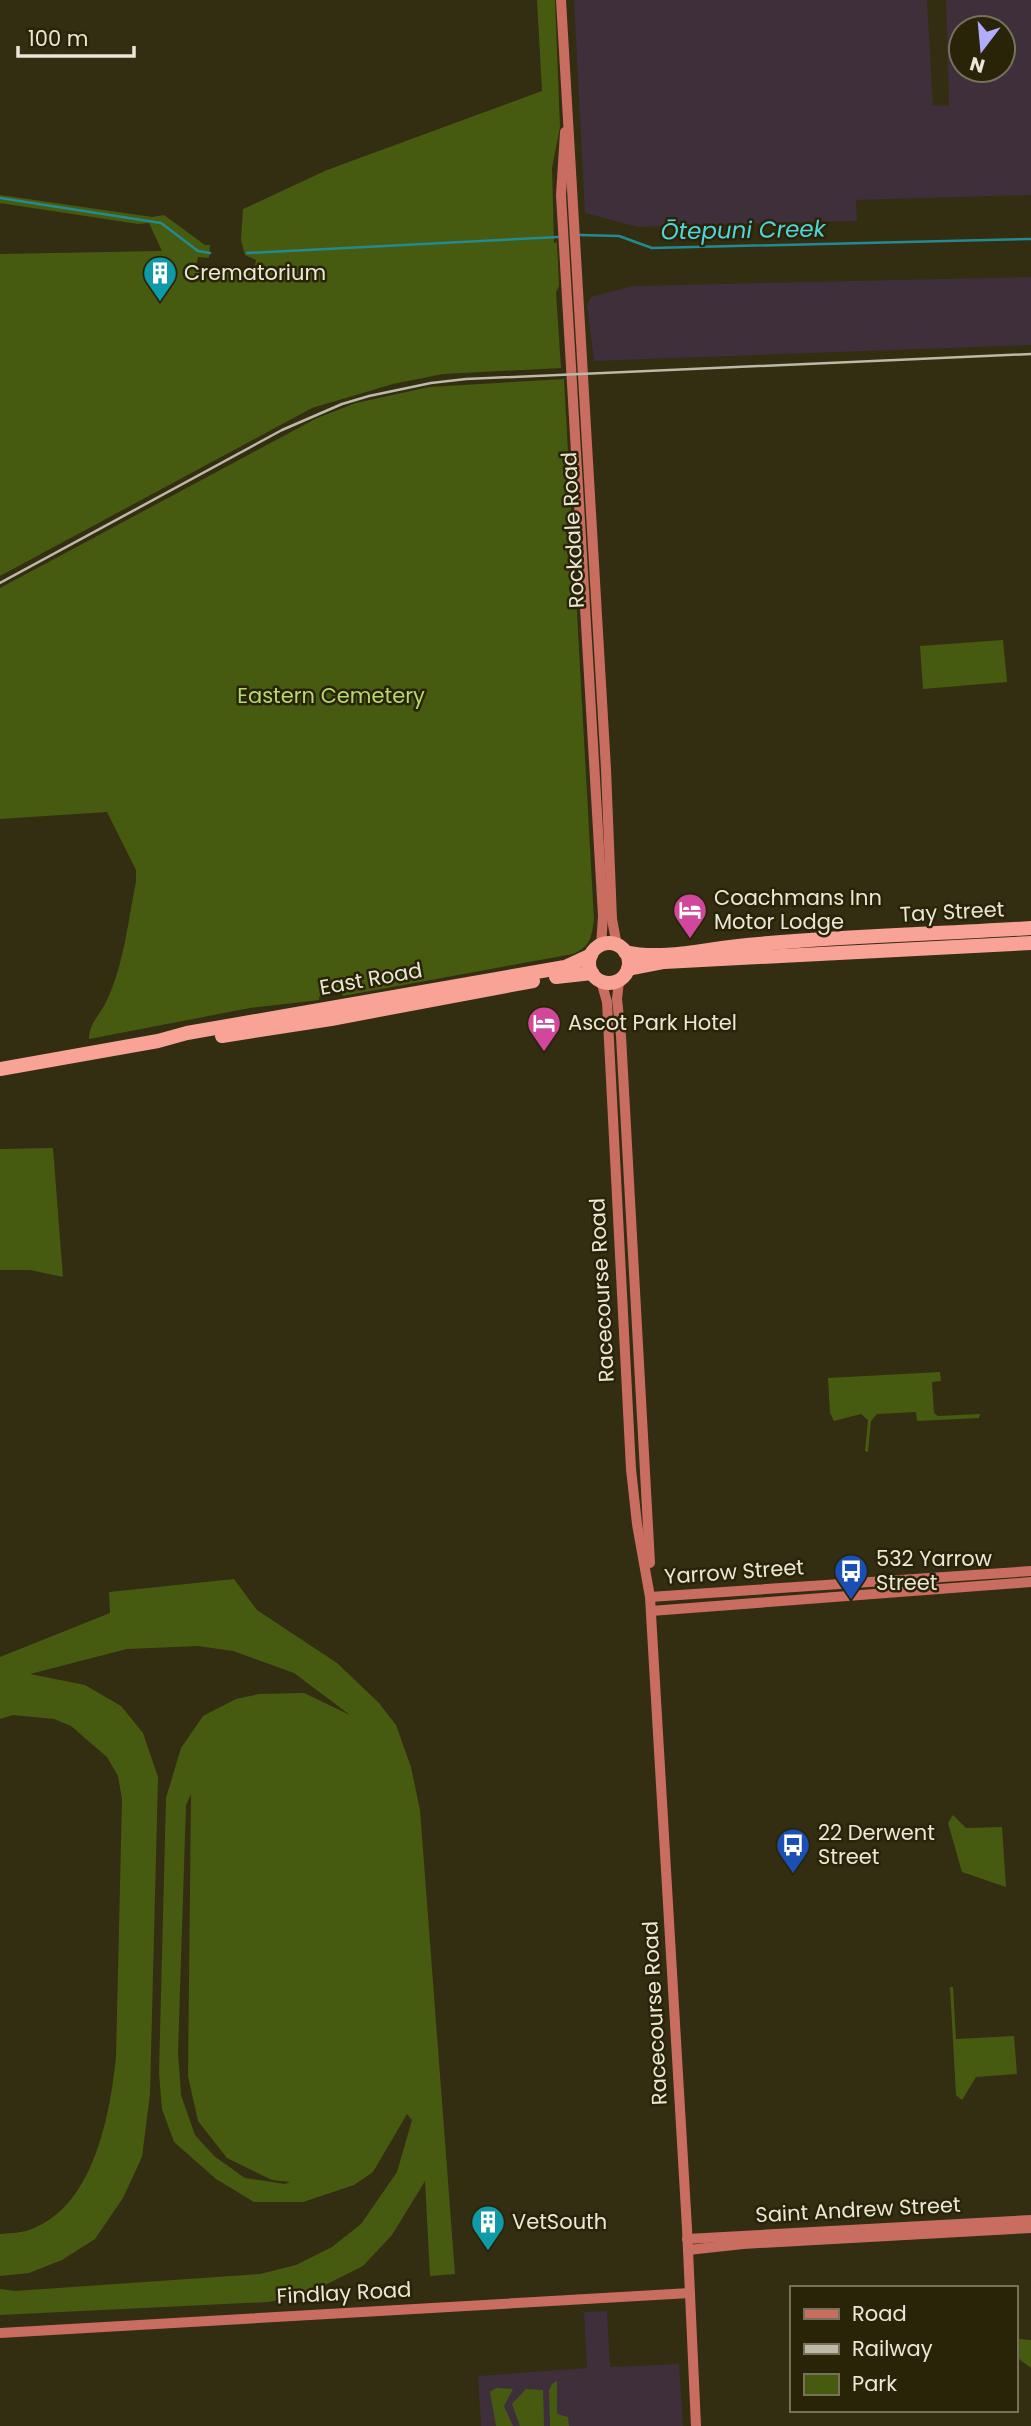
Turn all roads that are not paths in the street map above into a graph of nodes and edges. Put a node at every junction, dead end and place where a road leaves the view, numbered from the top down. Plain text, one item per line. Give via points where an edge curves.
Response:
1 (561, 0) edge
2 (568, 112) junction
3 (594, 653) junction
4 (1031, 928) edge
5 (1031, 943) edge
6 (621, 949) junction
7 (596, 950) junction
8 (623, 975) junction
9 (596, 977) junction
10 (158, 1041) junction
11 (0, 1069) edge
12 (642, 1407) junction
13 (628, 1408) junction
14 (1031, 1571) edge
15 (1031, 1582) edge
16 (650, 1597) junction
17 (651, 1611) junction
18 (1031, 2220) edge
19 (1031, 2228) edge
20 (688, 2245) junction
21 (690, 2293) junction
22 (0, 2333) edge
23 (696, 2426) edge

1 - 2 street, Rockdale Road
2 - 3 street, Rockdale Road
2 - 3 street, Rockdale Road via 562,183 564,235
3 - 6 street, Rockdale Road via 612,919
3 - 7 street, Rockdale Road via 603,916
4 - 6 highway, Tay Street via 748,944 667,954 638,955
5 - 8 highway, Tay Street via 672,961 646,964
6 - 7 highway
6 - 8 highway via 628,960
7 - 9 highway via 589,964
7 - 10 highway, East Road via 565,967
8 - 9 highway via 610,983
8 - 12 street, Racecourse Road via 617,1006
9 - 10 highway, East Road via 561,975 267,1030
9 - 13 street, Racecourse Road via 607,1002
10 - 11 highway, East Road
12 - 13 street
12 - 16 street, Racecourse Road
13 - 16 street, Racecourse Road via 636,1510
14 - 16 street, Yarrow Street
15 - 17 street, Yarrow Street
16 - 17 street, Racecourse Road
17 - 20 street, Racecourse Road
18 - 20 street, Saint Andrew Street
19 - 20 street, Saint Andrew Street
20 - 21 street, Racecourse Road
21 - 22 street, Findlay Road
21 - 23 street, Racecourse Road

